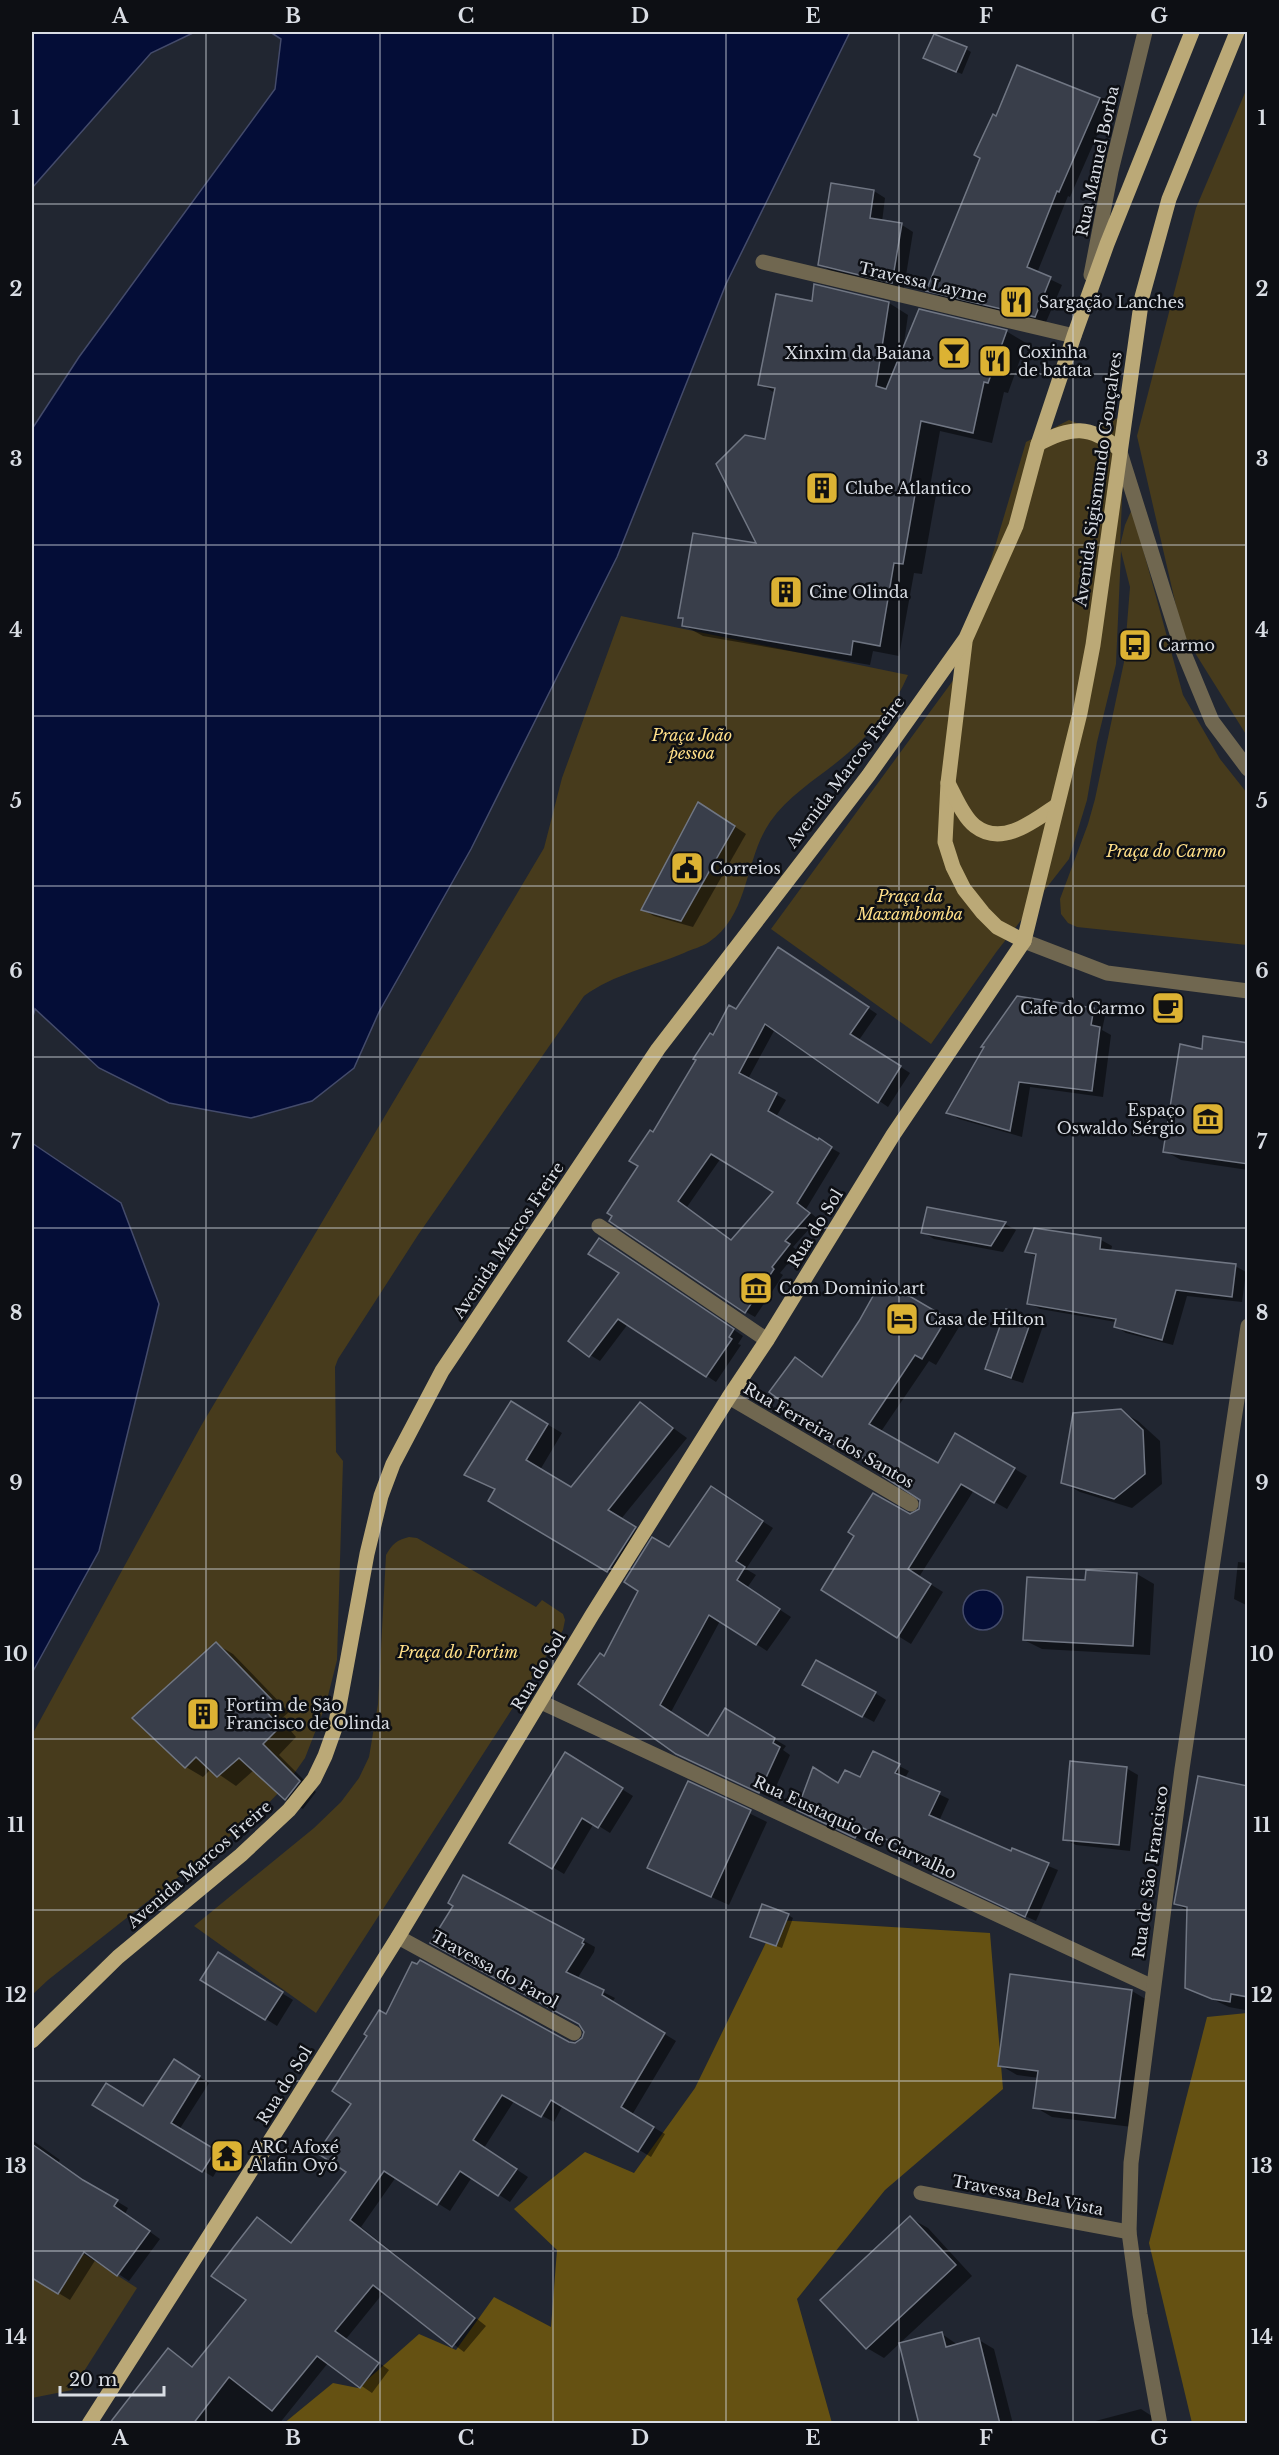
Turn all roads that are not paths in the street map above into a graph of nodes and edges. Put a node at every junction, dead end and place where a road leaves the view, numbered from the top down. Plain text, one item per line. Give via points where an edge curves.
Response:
1 (1145, 32) edge
2 (1192, 32) edge
3 (1237, 32) edge
4 (763, 262) dead end
5 (1087, 299) junction
6 (1074, 336) junction
7 (1038, 444) junction
8 (1119, 449) junction
9 (966, 638) junction
10 (1248, 770) edge
11 (948, 783) junction
12 (1056, 806) junction
13 (1024, 940) junction
14 (1248, 991) edge
15 (599, 1226) dead end
16 (1248, 1326) edge
17 (767, 1340) junction
18 (729, 1397) junction
19 (911, 1504) dead end
20 (541, 1702) junction
21 (398, 1937) junction
22 (1153, 1987) junction
23 (574, 2033) dead end
24 (32, 2041) edge
25 (921, 2193) dead end
26 (1129, 2232) junction
27 (88, 2424) edge
28 (1160, 2424) edge

1 - 5 street, Rua Manuel Borba via 1111,171
2 - 5 main road
3 - 8 main road, Avenida Sigismundo Gonçalves via 1168,199 1142,297
4 - 6 street, Travessa Layme
5 - 6 main road
6 - 7 main road
7 - 8 main road via 1055,435 1094,432
7 - 9 main road, Avenida Marcos Freire via 1016,526
8 - 10 street via 1181,646 1212,721
8 - 12 main road, Avenida Sigismundo Gonçalves via 1093,645
9 - 11 main road
9 - 24 main road, Avenida Marcos Freire via 868,776 658,1049 442,1371 393,1464 381,1496 335,1728 314,1779 289,1810 118,1957
11 - 12 main road via 975,826 988,832 1023,828
11 - 13 main road via 945,842 953,867 983,913 997,927
12 - 13 main road, Avenida Sigismundo Gonçalves
13 - 14 street via 1107,973
13 - 17 main road, Rua do Sol via 893,1135
15 - 17 street
16 - 22 street, Rua de São Francisco
17 - 18 main road, Rua do Sol
18 - 19 street, Rua Ferreira dos Santos
18 - 20 main road, Rua do Sol
20 - 21 main road, Rua do Sol
20 - 22 street, Rua Eustaquio de Carvalho
21 - 23 street, Travessa do Farol
21 - 27 main road, Rua do Sol
22 - 26 street, Rua de São Francisco via 1131,2163
25 - 26 street, Travessa Bela Vista
26 - 28 street, Rua de São Francisco

